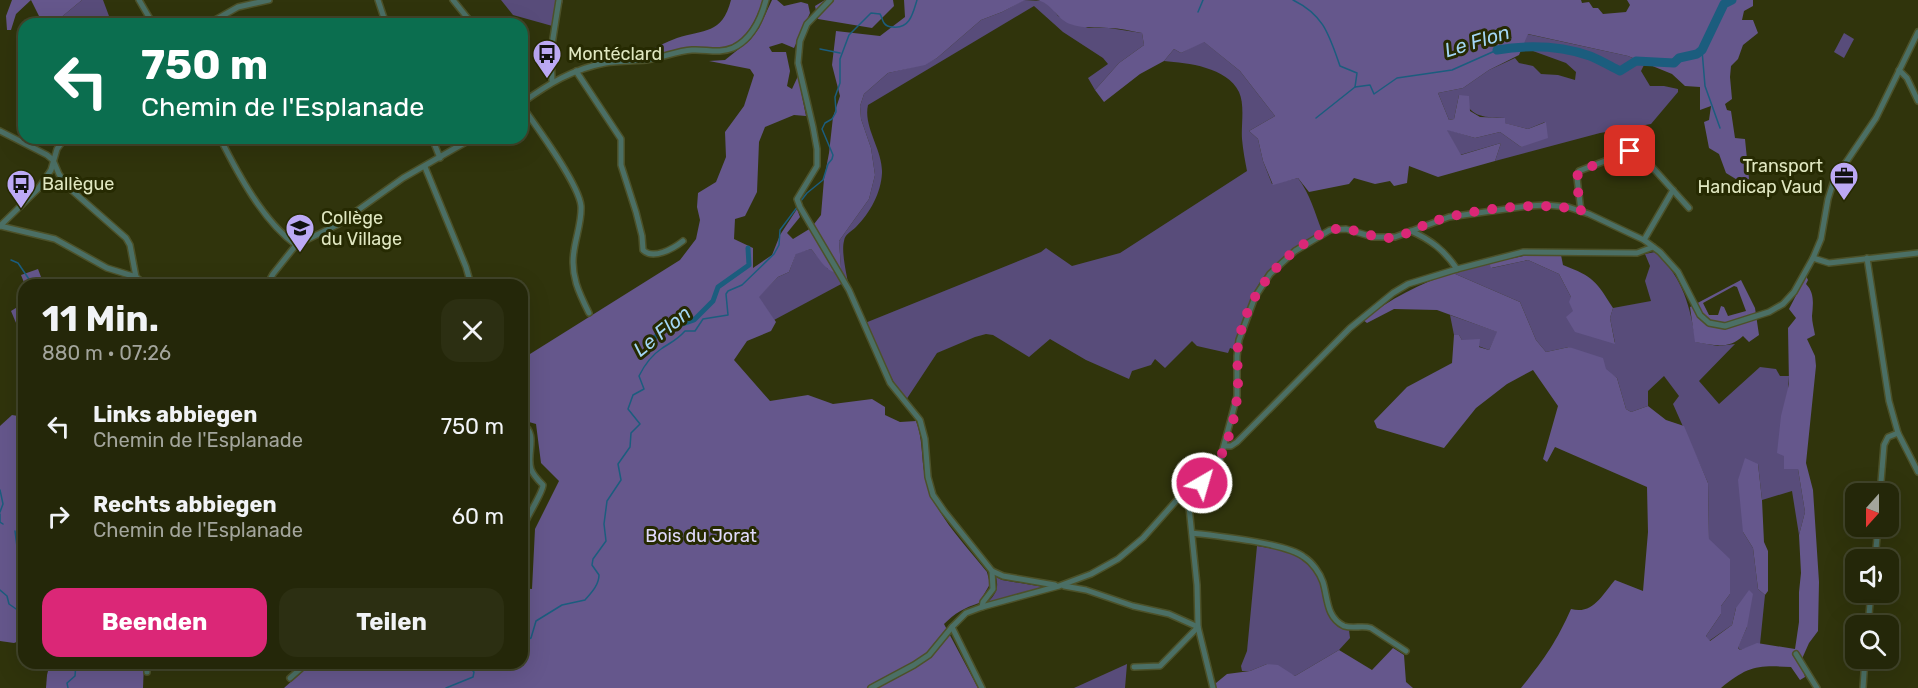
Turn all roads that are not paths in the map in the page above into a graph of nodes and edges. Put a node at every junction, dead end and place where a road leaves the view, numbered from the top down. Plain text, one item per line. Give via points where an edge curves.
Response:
1 (139, 0) edge
2 (269, 0) edge
3 (378, 0) edge
4 (453, 0) edge
5 (559, 0) edge
6 (766, 0) edge
7 (830, 0) edge
8 (150, 18) edge
9 (219, 18) edge
10 (384, 18) edge
11 (468, 18) edge
12 (1918, 32) edge
13 (1899, 70) junction
14 (576, 71) junction
15 (552, 81) junction
16 (528, 99) edge
17 (1918, 102) edge
18 (528, 113) edge
19 (0, 131) edge
20 (18, 139) edge
21 (28, 144) edge
22 (60, 144) edge
23 (223, 144) edge
24 (434, 144) edge
25 (464, 144) edge
26 (440, 158) junction
27 (53, 160) junction
28 (425, 167) junction
29 (1673, 189) junction
30 (1689, 208) dead end
31 (1581, 211) junction
32 (0, 226) edge
33 (1411, 231) junction
34 (1644, 240) junction
35 (683, 241) dead end
36 (296, 245) junction
37 (1653, 247) junction
38 (1918, 253) edge
39 (1813, 258) junction
40 (1868, 258) junction
41 (1456, 269) junction
42 (136, 277) junction
43 (138, 279) edge
44 (270, 279) edge
45 (469, 279) edge
46 (589, 314) dead end
47 (528, 427) edge
48 (1898, 433) junction
49 (1225, 446) junction
50 (1220, 460) junction
51 (1918, 472) edge
52 (1881, 483) edge
53 (528, 515) edge
54 (1192, 533) junction
55 (992, 571) junction
56 (1059, 586) junction
57 (982, 607) junction
58 (952, 627) junction
59 (1198, 627) junction
60 (1406, 651) dead end
61 (1796, 654) dead end
62 (1134, 667) dead end
63 (300, 669) edge
64 (1864, 669) edge
65 (290, 678) dead end
66 (871, 688) edge
67 (982, 688) edge
68 (1213, 688) edge
69 (1817, 688) edge
70 (1863, 688) edge

1 - 8 street
2 - 9 street via 238,7
3 - 10 street
4 - 11 street
5 - 15 street via 550,61
6 - 14 street via 750,35 733,48 691,50
7 - 55 street via 807,24 801,41 798,63 813,127 817,166 797,199 849,290 890,383 920,420 933,495
12 - 13 street
13 - 17 street
13 - 39 street via 1875,118 1834,180
14 - 15 street
14 - 35 street via 621,139 621,165 643,250 654,255
15 - 16 street
18 - 46 street via 579,196 581,218 573,266 575,285
19 - 20 street
21 - 27 street
22 - 27 street
23 - 36 street via 243,183
24 - 26 street
25 - 26 street
26 - 28 street
27 - 32 street via 38,189
27 - 42 street via 68,187 126,238
28 - 36 street via 337,225
28 - 45 street
29 - 30 street
29 - 31 street via 1636,149 1580,171 1576,178
29 - 34 street
31 - 33 street via 1528,206 1449,217
31 - 34 street
32 - 42 street via 55,239 107,268
33 - 41 street via 1433,242
33 - 49 street via 1385,238 1352,229 1330,230 1295,251 1270,274 1255,297 1239,340 1238,384
34 - 37 street
36 - 44 street
37 - 39 street via 1678,272 1703,318 1719,326 1769,312 1783,304
37 - 41 street via 1637,253 1523,252
38 - 40 street
39 - 40 street via 1829,263
40 - 48 street via 1889,401
41 - 49 street via 1417,280 1393,293 1350,328 1237,442
42 - 43 street
47 - 53 street via 532,435 530,468 543,484 543,491
48 - 51 street
48 - 52 street via 1885,441
49 - 50 street
50 - 54 street via 1191,496
50 - 56 street via 1118,559
54 - 59 street
54 - 60 street via 1298,553 1321,577 1325,600 1337,621 1348,627 1367,627
55 - 56 street
55 - 57 street via 993,589
56 - 57 street
56 - 59 street via 1169,614
57 - 58 street via 966,613
58 - 66 street via 929,655
58 - 67 street
59 - 62 street via 1160,666
59 - 68 street
61 - 69 street
63 - 65 street
64 - 70 street

